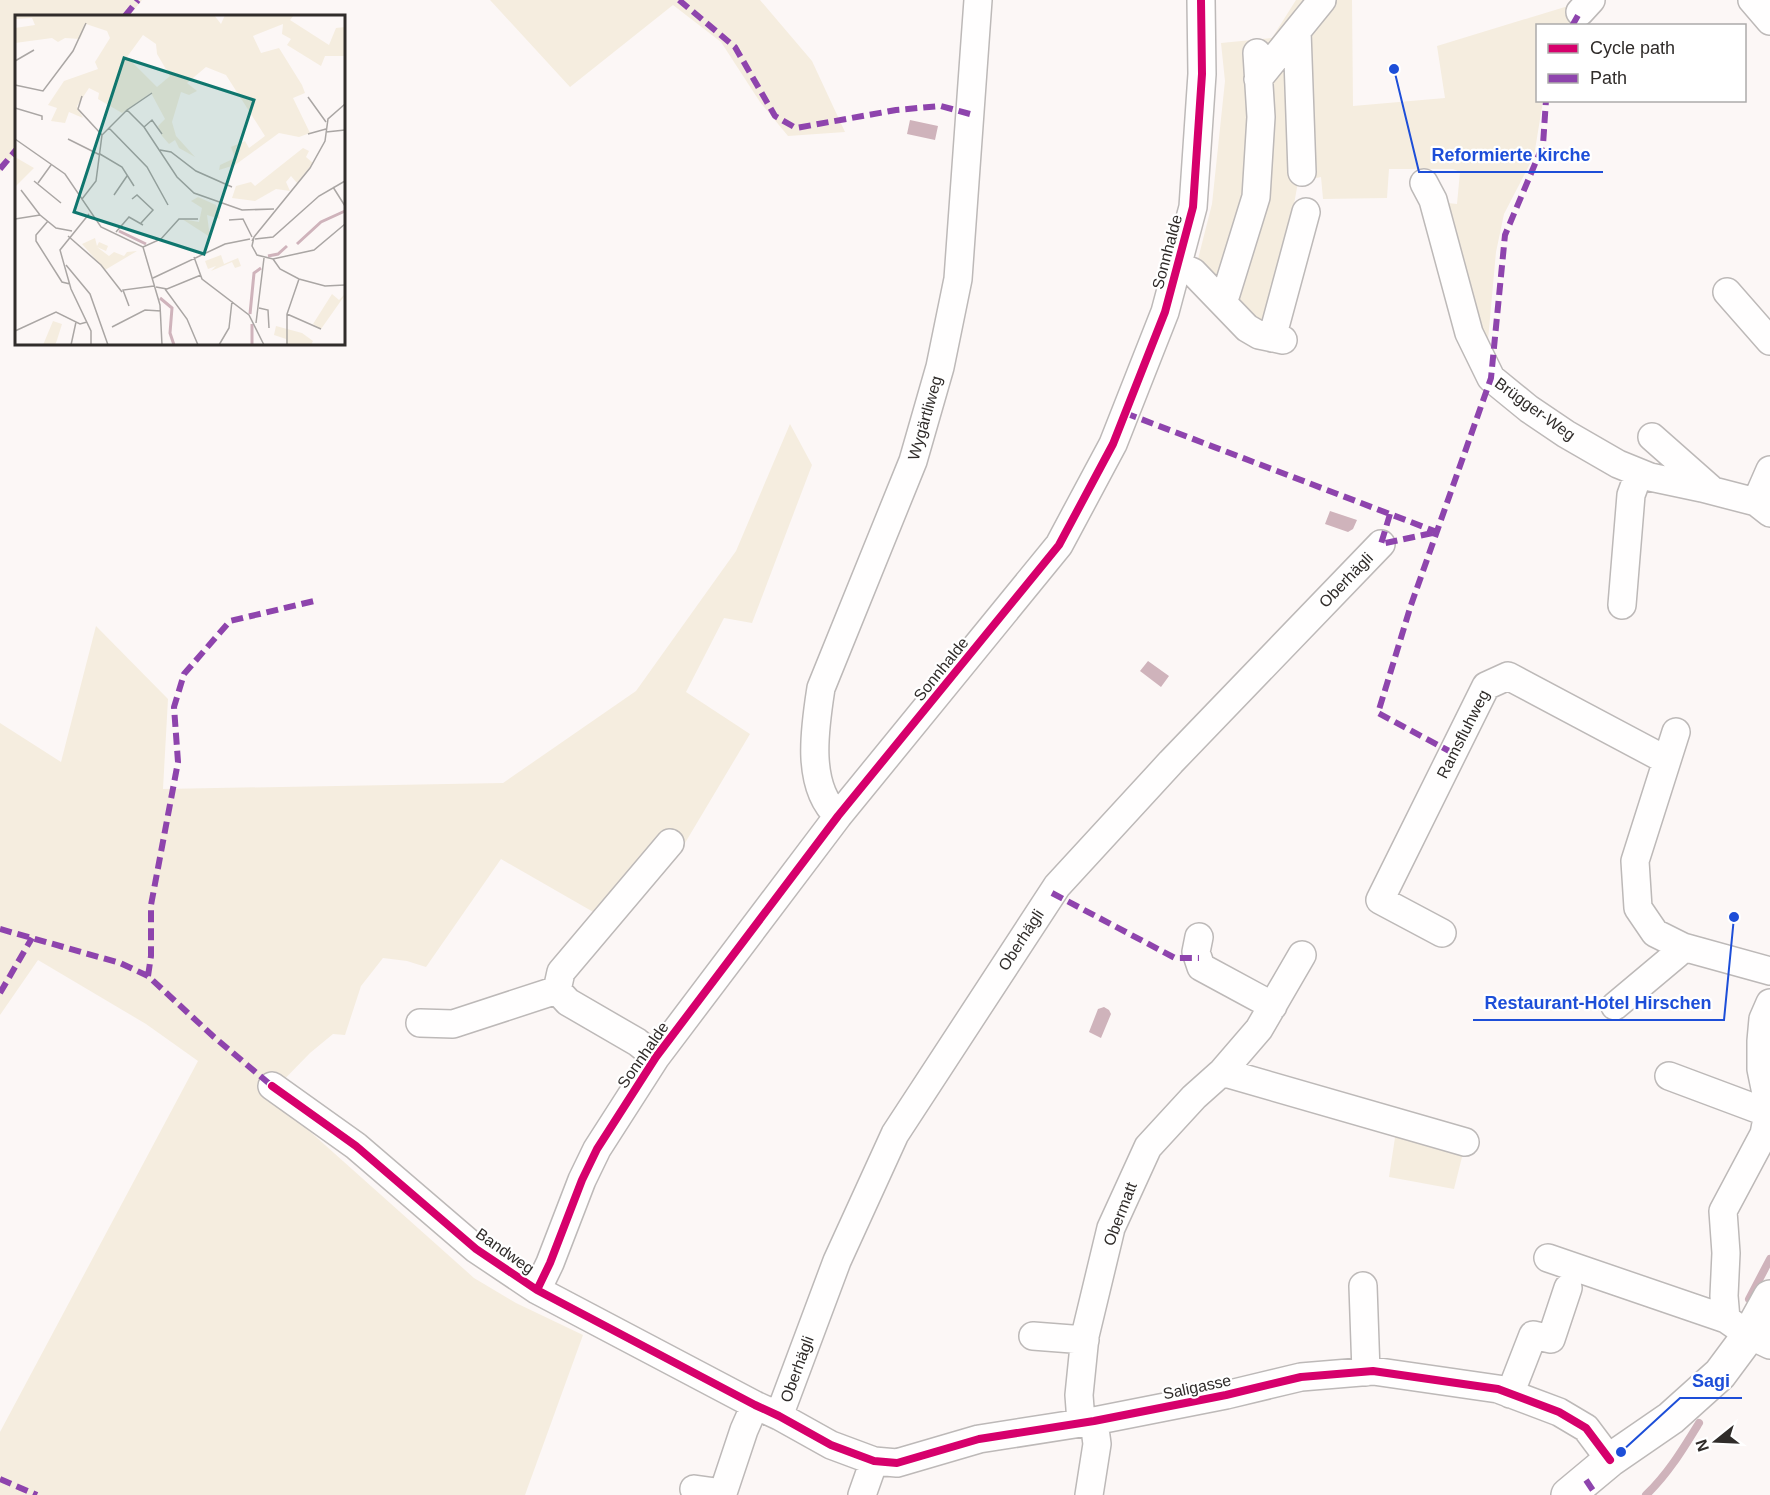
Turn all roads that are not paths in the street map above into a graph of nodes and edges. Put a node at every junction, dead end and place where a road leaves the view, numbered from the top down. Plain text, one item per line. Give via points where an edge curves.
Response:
1 (978, 0) edge
2 (1201, 0) edge
3 (1322, 0) edge
4 (1752, 0) edge
5 (1770, 21) edge
6 (1297, 31) junction
7 (1302, 172) dead end
8 (1424, 183) dead end
9 (1305, 212) dead end
10 (1177, 265) junction
11 (1727, 292) dead end
12 (1222, 300) junction
13 (1770, 341) edge
14 (1653, 437) dead end
15 (1770, 470) edge
16 (1639, 473) junction
17 (1713, 491) junction
18 (1763, 507) edge
19 (1381, 544) dead end
20 (1622, 605) dead end
21 (1676, 732) dead end
22 (1666, 760) junction
23 (838, 816) junction
24 (670, 843) dead end
25 (1442, 933) dead end
26 (1199, 937) dead end
27 (1683, 947) junction
28 (1302, 955) dead end
29 (1770, 971) edge
30 (557, 990) junction
31 (1770, 1004) edge
32 (1273, 1006) junction
33 (1615, 1006) dead end
34 (420, 1023) dead end
35 (656, 1058) junction
36 (1222, 1072) junction
37 (1669, 1076) dead end
38 (272, 1086) dead end
39 (1768, 1113) junction
40 (1465, 1142) dead end
41 (1548, 1258) dead end
42 (1364, 1286) dead end
43 (1568, 1288) dead end
44 (537, 1290) junction
45 (1770, 1297) edge
46 (1748, 1333) edge
47 (1033, 1336) dead end
48 (1085, 1340) junction
49 (1366, 1372) junction
50 (1510, 1394) junction
51 (755, 1405) junction
52 (779, 1416) junction
53 (1088, 1422) junction
54 (1610, 1460) junction
55 (874, 1461) junction
56 (694, 1489) dead end
57 (862, 1495) edge
58 (1089, 1495) edge
59 (1568, 1495) edge

1 - 23 street, Wygärtliweg via 958,279 940,367 913,461 821,688 816,720 817,772 821,790
2 - 10 street, Sonnhalde via 1202,74 1193,207
3 - 6 street
4 - 5 street
6 - 7 street
6 - 12 street via 1257,66 1260,117 1256,197
8 - 16 street, Brügger-Weg via 1433,200 1469,333 1491,378 1566,434
9 - 12 street via 1277,339 1247,328
10 - 12 street via 1193,272
10 - 23 street, Sonnhalde via 1165,312 1113,444 1059,545
11 - 13 street
14 - 17 street
15 - 18 street
16 - 17 street, Brügger-Weg
16 - 20 street via 1631,495
17 - 18 street, Brügger-Weg
19 - 52 street, Oberhägli via 1057,886 895,1134 837,1261
21 - 22 street
22 - 25 street, Ramsfluhweg via 1508,676 1486,686 1380,900
22 - 27 street via 1635,861 1638,908 1655,933
23 - 35 street, Sonnhalde
24 - 30 street via 561,972
26 - 32 street via 1197,951 1202,967
27 - 29 street
27 - 33 street
28 - 32 street, Obermatt
30 - 34 street via 453,1024
30 - 35 street, Sonnhalde via 568,1002 637,1042
31 - 39 street via 1763,1019 1761,1041
32 - 36 street, Obermatt
35 - 44 street, Sonnhalde via 597,1149
36 - 40 street
36 - 48 street, Obermatt via 1148,1147 1111,1228
37 - 39 street
38 - 44 street, Bandweg via 356,1146 476,1249
39 - 46 street via 1764,1134 1723,1211 1724,1296
41 - 46 street
42 - 49 street
43 - 50 street via 1551,1339 1533,1335
44 - 51 street, Bandweg
45 - 46 main road
46 - 54 main road via 1720,1374 1699,1395
47 - 48 street
48 - 53 street, Obermatt via 1079,1395
49 - 50 street, Saligasse via 1498,1389
49 - 53 street, Saligasse via 1302,1377
50 - 54 street, Saligasse via 1559,1412 1586,1428
51 - 52 street, Bandweg
51 - 56 street via 723,1493
52 - 55 street, Saligasse via 831,1445
53 - 55 street, Saligasse via 979,1439 897,1463
53 - 58 street, Obermatt via 1097,1444
54 - 59 main road
55 - 57 street

